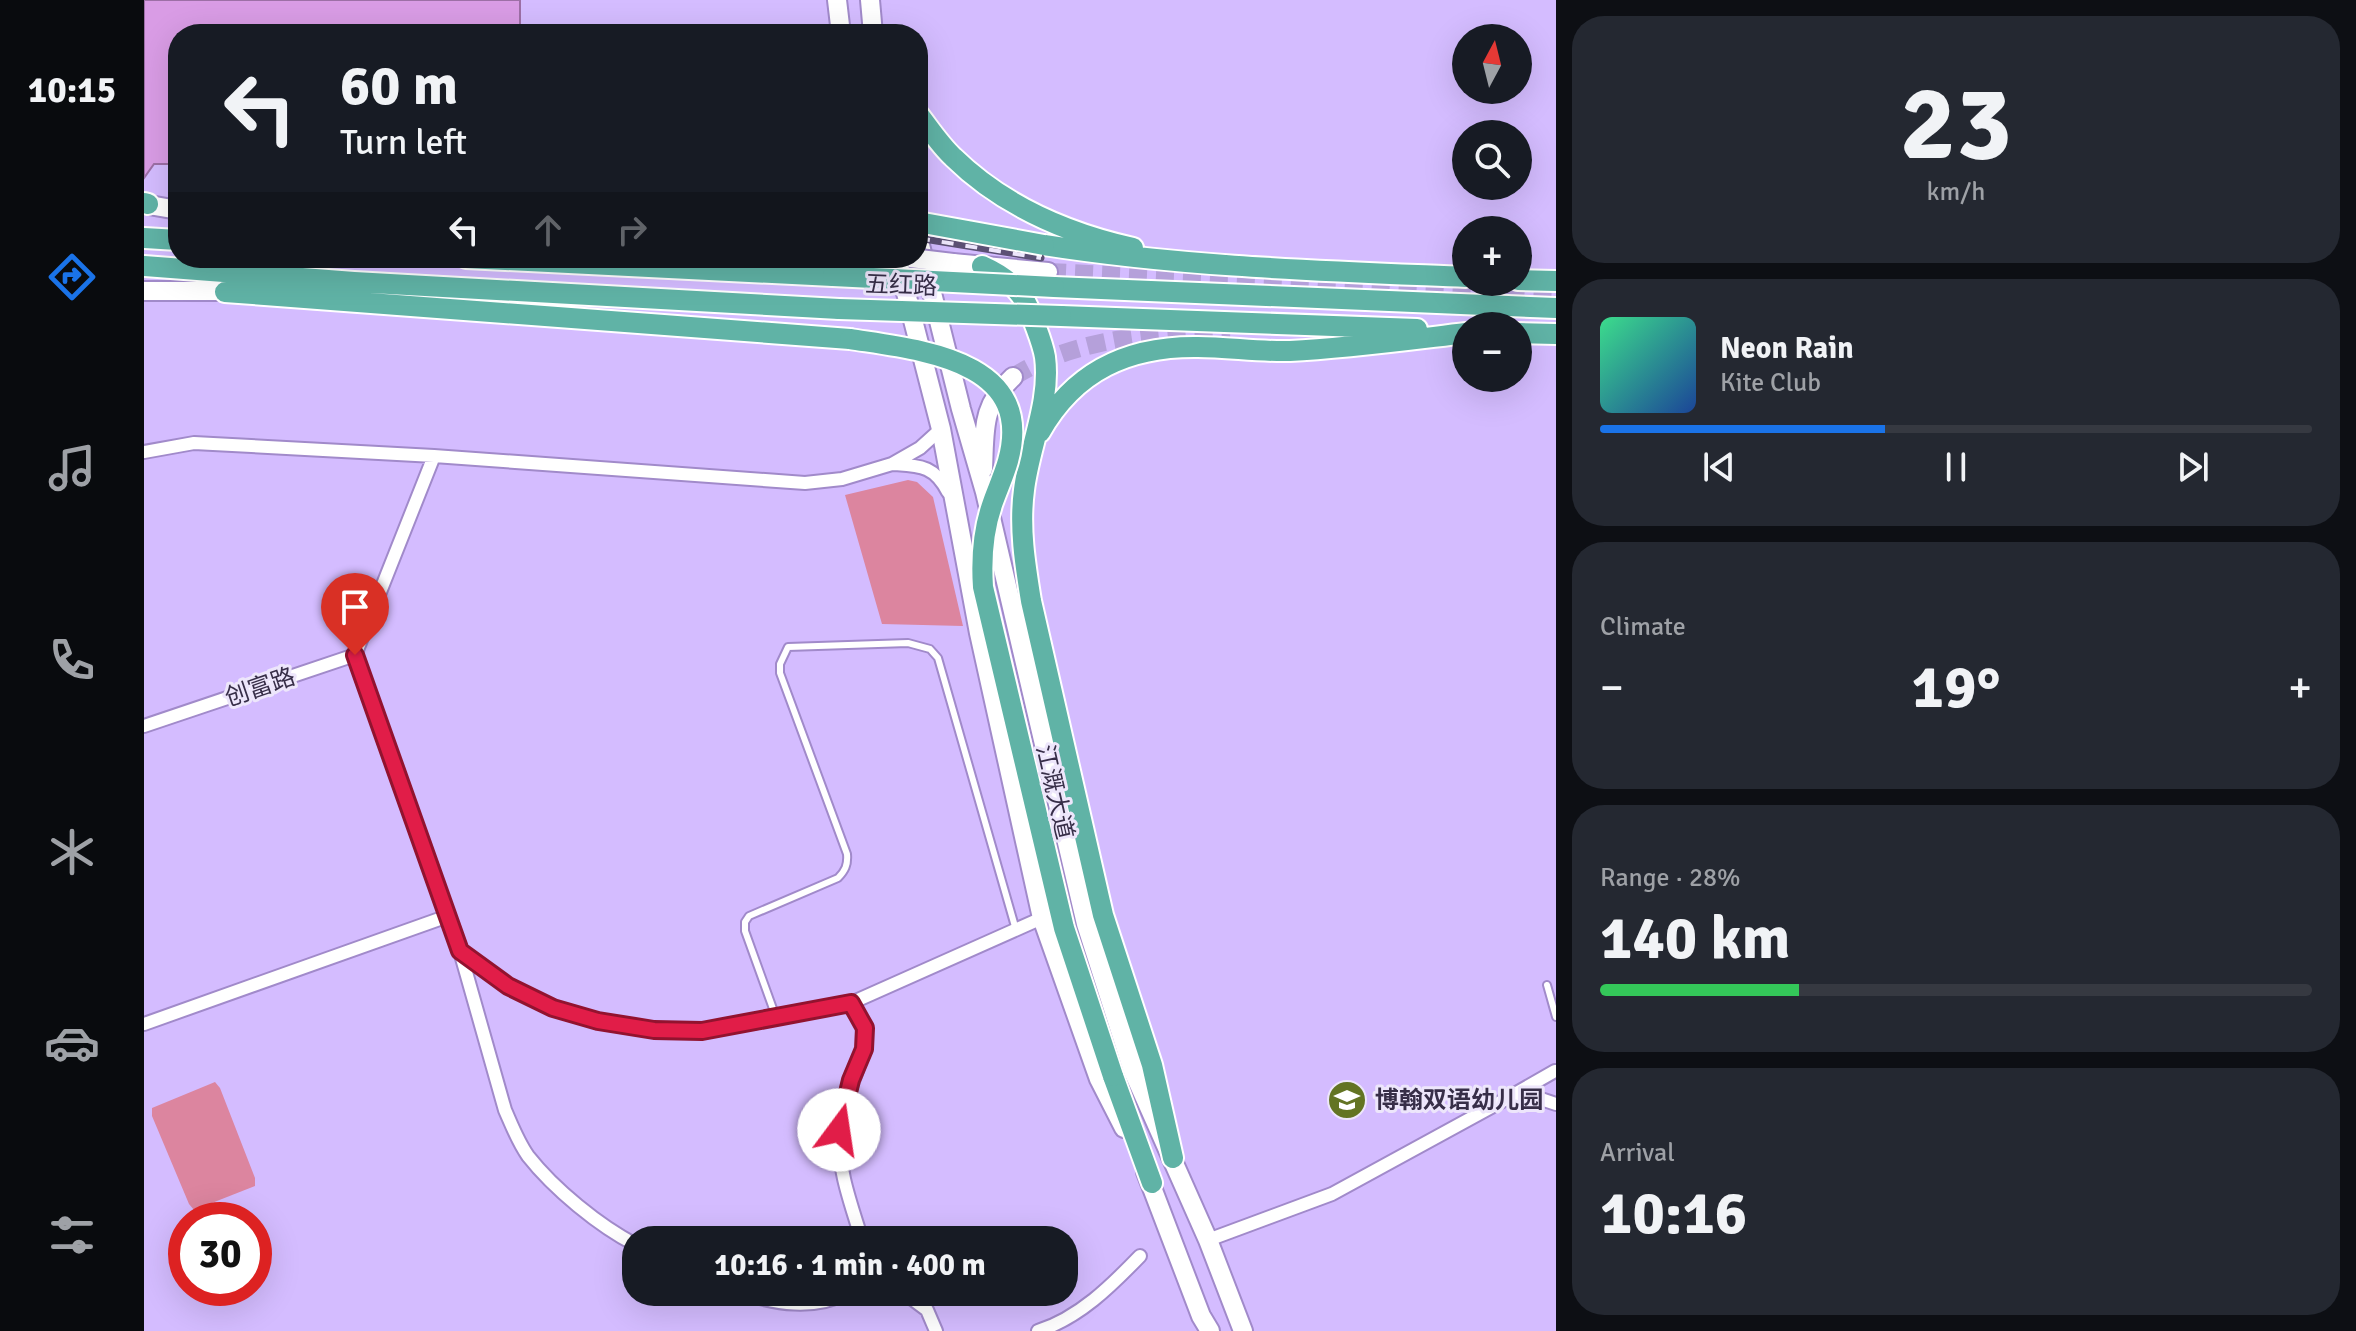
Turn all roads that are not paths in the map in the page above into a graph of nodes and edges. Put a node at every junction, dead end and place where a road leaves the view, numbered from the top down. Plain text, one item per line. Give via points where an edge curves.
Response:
1 (837, 0) edge
2 (870, 0) edge
3 (840, 24) edge
4 (872, 24) edge
5 (928, 127) edge
6 (145, 204) edge
7 (168, 208) edge
8 (928, 224) edge
9 (145, 238) edge
10 (168, 239) edge
11 (928, 260) edge
12 (144, 266) edge
13 (982, 266) junction
14 (1223, 266) junction
15 (168, 268) edge
16 (170, 268) edge
17 (670, 268) edge
18 (900, 268) edge
19 (926, 268) edge
20 (1452, 276) edge
21 (1051, 280) junction
22 (1532, 280) edge
23 (1556, 281) edge
24 (354, 282) junction
25 (144, 291) edge
26 (225, 292) junction
27 (1556, 308) edge
28 (466, 310) junction
29 (1452, 331) edge
30 (1532, 333) edge
31 (1452, 334) edge
32 (1556, 334) edge
33 (1013, 377) tunnel mouth
34 (941, 429) junction
35 (144, 452) edge
36 (434, 456) junction
37 (1029, 461) junction
38 (892, 464) junction
39 (982, 483) junction
40 (957, 509) junction
41 (355, 655) junction
42 (144, 726) edge
43 (448, 916) junction
44 (1042, 918) junction
45 (1016, 930) junction
46 (460, 951) junction
47 (1547, 985) dead end
48 (851, 1003) junction
49 (776, 1017) junction
50 (1556, 1017) edge
51 (144, 1024) edge
52 (1556, 1071) edge
53 (1506, 1099) junction
54 (1556, 1102) edge
55 (1173, 1158) junction
56 (1152, 1183) junction
57 (857, 1226) edge
58 (622, 1235) edge
59 (1208, 1240) junction
60 (1140, 1256) dead end
61 (1228, 1286) junction
62 (922, 1306) edge
63 (1205, 1326) edge
64 (937, 1330) edge
65 (1038, 1331) edge
66 (1243, 1331) edge
67 (1254, 1331) edge

1 - 3 main road
2 - 4 main road
5 - 14 highway via 983,184 1027,213 1128,246
6 - 7 main road
8 - 14 highway, bridge via 1118,256
9 - 10 highway
11 - 13 main road, bridge
12 - 15 highway, 五红路
13 - 21 main road
13 - 37 highway via 1002,274 1021,292 1045,356 1044,394
14 - 20 highway
16 - 24 highway, 五红路
17 - 21 highway, 五红路, bridge
18 - 34 main road, 江溉大道
19 - 39 main road, 江溉大道
21 - 27 highway, 五红路
22 - 23 highway
24 - 26 main road
24 - 28 highway
24 - 29 highway, 五红路, bridge via 839,309
25 - 26 main road
26 - 28 highway
28 - 56 highway, bridge via 850,339 961,362 994,386 1013,435 982,550 983,587 1064,928
30 - 32 highway
31 - 37 highway via 1348,348 1168,348 1121,359 1076,384 1060,401
33 - 39 main road via 995,393 987,412
34 - 38 street
34 - 40 main road, 江溉大道
35 - 36 street via 194,443
36 - 38 street via 805,483
36 - 41 street
37 - 55 highway via 1022,526 1031,601 1103,915 1152,1065
38 - 40 street via 932,470
39 - 55 main road, 江溉大道 via 1086,924 1133,1071
40 - 44 main road, 江溉大道
41 - 42 street, 创富路
41 - 43 street
43 - 46 street
43 - 51 street
44 - 45 street
44 - 56 main road, 江溉大道 via 1099,1079
45 - 48 street
45 - 49 lane via 938,658 930,649 908,643 788,647 780,673 848,862 838,878 745,922
46 - 49 street via 508,986 553,1008 598,1021 702,1031
46 - 58 street via 505,1110 527,1154 568,1196
47 - 50 lane
48 - 49 street
48 - 57 street via 865,1028 864,1049 839,1130 842,1180
52 - 53 street
52 - 54 street via 1550,1086
53 - 54 street
53 - 59 street via 1332,1194
55 - 59 main road, 江溉大道
56 - 63 main road, 江溉大道
59 - 61 main road, 江溉大道
60 - 65 street via 1075,1313
61 - 66 main road, 江溉大道
61 - 67 main road
62 - 64 street

